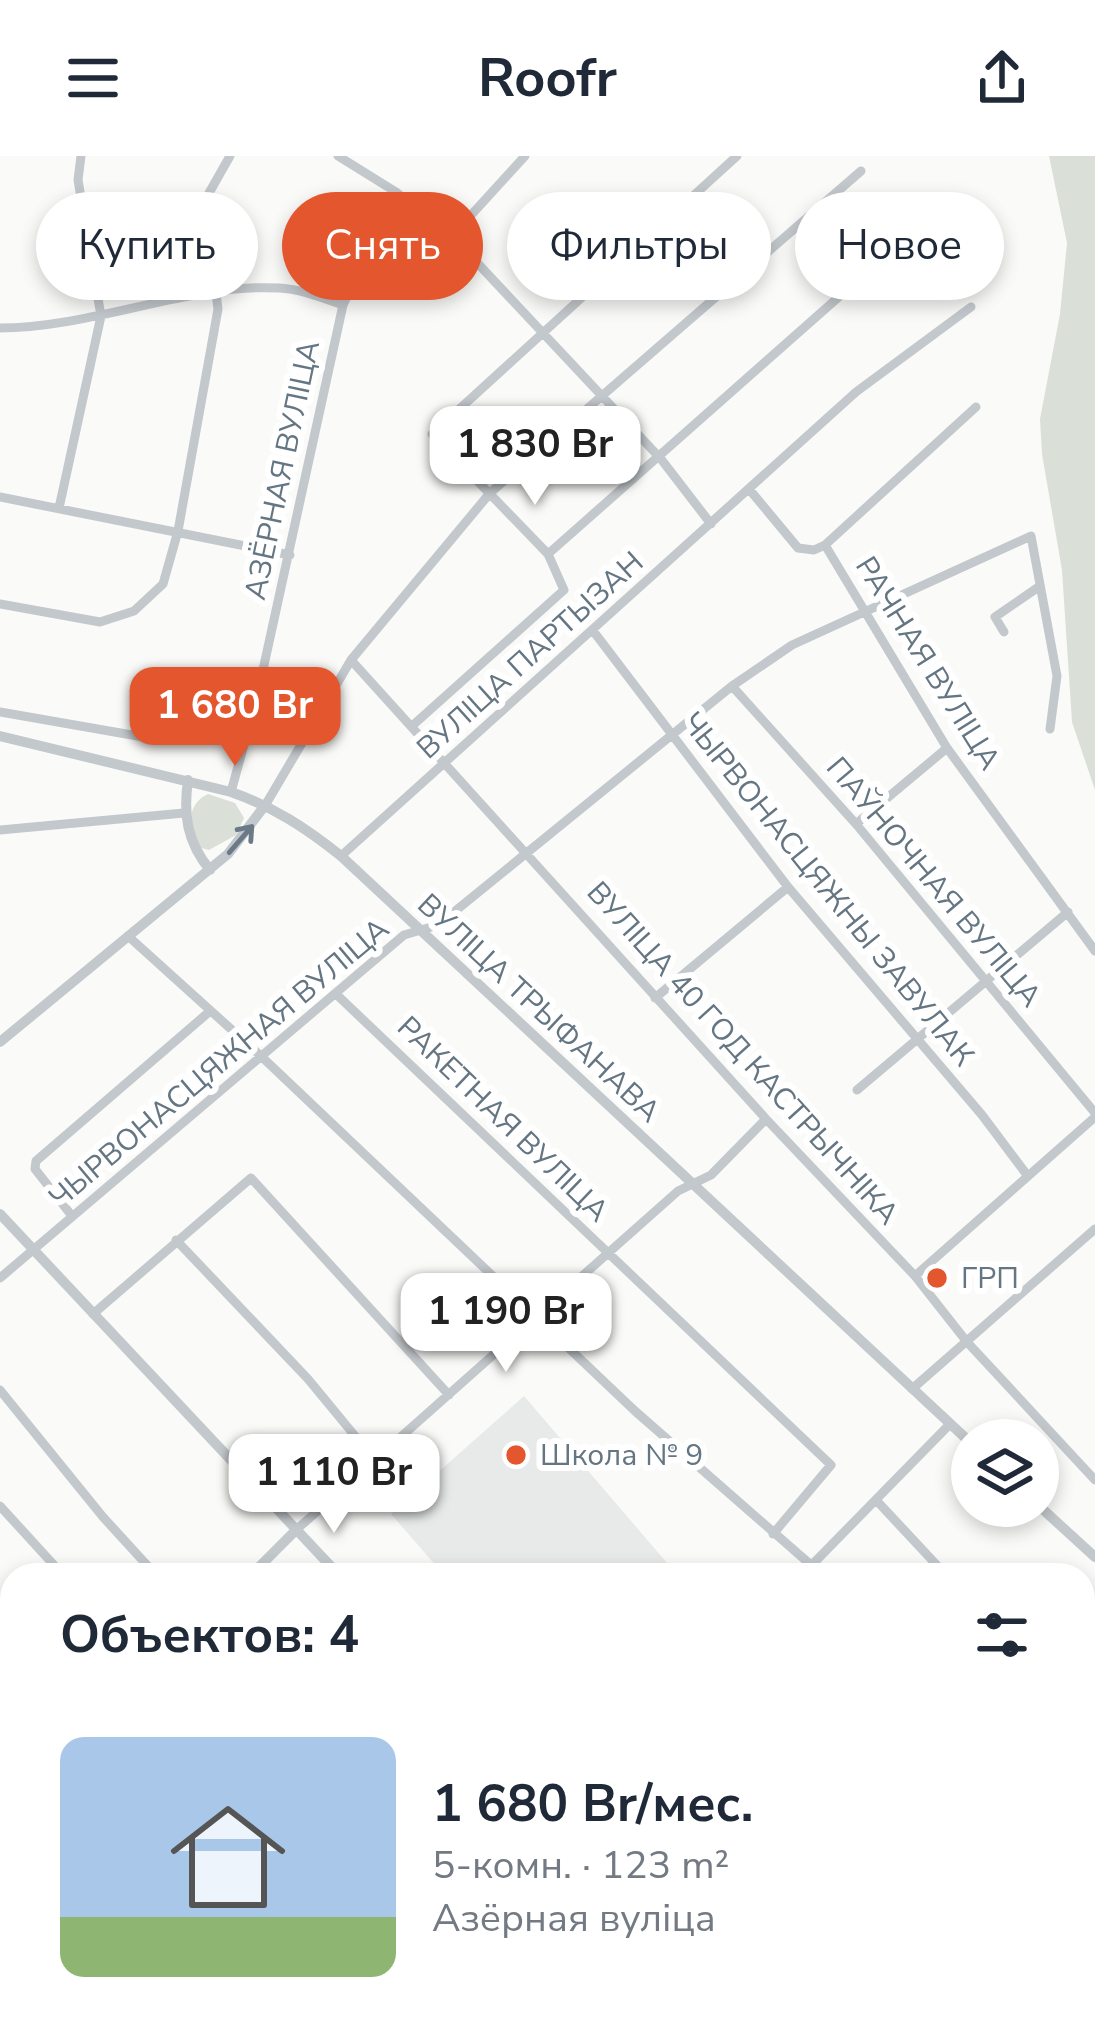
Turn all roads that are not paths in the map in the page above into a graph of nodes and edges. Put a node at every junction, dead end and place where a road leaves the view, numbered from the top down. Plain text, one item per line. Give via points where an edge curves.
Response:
1 (81, 156) edge
2 (230, 156) edge
3 (338, 156) edge
4 (525, 156) edge
5 (736, 156) edge
6 (861, 171) dead end
7 (213, 192) edge
8 (396, 192) edge
9 (483, 202) edge
10 (483, 268) edge
11 (258, 290) edge
12 (182, 300) edge
13 (218, 300) edge
14 (345, 300) edge
15 (838, 300) edge
16 (343, 305) junction
17 (971, 307) dead end
18 (100, 316) junction
19 (0, 328) edge
20 (544, 332) junction
21 (601, 394) junction
22 (976, 406) dead end
23 (661, 459) junction
24 (749, 489) junction
25 (490, 493) junction
26 (0, 497) edge
27 (59, 508) junction
28 (711, 524) junction
29 (178, 531) junction
30 (825, 545) junction
31 (548, 554) junction
32 (290, 555) junction
33 (1040, 586) junction
34 (0, 604) edge
35 (866, 610) junction
36 (594, 632) junction
37 (1004, 632) dead end
38 (351, 660) junction
39 (732, 686) junction
40 (257, 698) junction
41 (0, 712) edge
42 (412, 726) junction
43 (1049, 729) dead end
44 (0, 736) edge
45 (672, 738) junction
46 (947, 748) junction
47 (447, 762) junction
48 (188, 780) junction
49 (231, 792) junction
50 (266, 804) junction
51 (184, 813) junction
52 (856, 824) junction
53 (0, 830) edge
54 (529, 853) junction
55 (341, 856) junction
56 (210, 870) junction
57 (788, 887) junction
58 (1068, 912) junction
59 (422, 930) junction
60 (128, 936) junction
61 (1095, 951) edge
62 (985, 980) junction
63 (336, 994) junction
64 (655, 998) junction
65 (209, 1012) junction
66 (918, 1040) junction
67 (0, 1042) edge
68 (263, 1058) junction
69 (857, 1090) dead end
70 (1095, 1115) edge
71 (766, 1119) junction
72 (1027, 1174) junction
73 (692, 1184) junction
74 (0, 1214) edge
75 (72, 1216) junction
76 (1095, 1229) edge
77 (176, 1240) junction
78 (33, 1250) junction
79 (608, 1253) junction
80 (915, 1276) junction
81 (0, 1278) edge
82 (93, 1314) junction
83 (535, 1318) junction
84 (967, 1342) junction
85 (912, 1389) junction
86 (0, 1390) edge
87 (449, 1395) junction
88 (950, 1424) joint
89 (374, 1459) junction
90 (1095, 1480) edge
91 (876, 1500) junction
92 (0, 1506) edge
93 (1059, 1524) edge
94 (296, 1530) junction
95 (772, 1534) junction
96 (1095, 1557) edge
97 (52, 1563) edge
98 (145, 1563) edge
99 (263, 1563) edge
100 (328, 1563) edge
101 (809, 1563) edge
102 (814, 1563) edge
103 (935, 1563) edge

1 - 18 street
2 - 7 street
3 - 8 street
4 - 9 street
5 - 20 street
6 - 21 street
10 - 20 street
11 - 16 street via 284,288
12 - 18 street
13 - 29 street
14 - 16 street, АЗЁРНАЯ ВУЛІЦА
15 - 23 street
16 - 32 street, АЗЁРНАЯ ВУЛІЦА
17 - 24 street, ВУЛІЦА ПАРТЫЗАН via 856,392
18 - 19 street
18 - 27 street
20 - 21 street
20 - 25 street via 432,434
21 - 23 street
21 - 25 street
22 - 30 street
23 - 28 street
23 - 31 street
24 - 28 street, ВУЛІЦА ПАРТЫЗАН
24 - 30 street, РАЧНАЯ ВУЛІЦА via 798,548
25 - 31 street
25 - 38 street
26 - 27 street
27 - 29 street
28 - 36 street, ВУЛІЦА ПАРТЫЗАН
29 - 32 street
29 - 34 street via 163,584 134,610 100,622
30 - 35 street, РАЧНАЯ ВУЛІЦА
31 - 42 street via 564,590
32 - 40 street, АЗЁРНАЯ ВУЛІЦА
33 - 35 street, ЧЫРВОНАСЦЯЖНАЯ ВУЛІЦА via 1031,536
33 - 37 street via 995,617
33 - 43 street, ЧЫРВОНАСЦЯЖНАЯ ВУЛІЦА via 1057,676
35 - 39 street, ЧЫРВОНАСЦЯЖНАЯ ВУЛІЦА via 792,645
35 - 46 street, РАЧНАЯ ВУЛІЦА
36 - 45 street, ЧЫРВОНАСЦЯЖНЫ ЗАВУЛАК
36 - 47 street, ВУЛІЦА ПАРТЫЗАН
38 - 42 street, ВУЛІЦА 40 ГОД КАСТРЫЧНІКА
38 - 50 street
39 - 45 street, ЧЫРВОНАСЦЯЖНАЯ ВУЛІЦА
39 - 52 street, ПАЎНОЧНАЯ ВУЛІЦА
40 - 41 street via 235,696 173,733 149,738
40 - 49 street, АЗЁРНАЯ ВУЛІЦА
42 - 47 street, ВУЛІЦА 40 ГОД КАСТРЫЧНІКА
44 - 48 street, ВУЛІЦА ТРЫФАНАВА
45 - 54 street, ЧЫРВОНАСЦЯЖНАЯ ВУЛІЦА
45 - 57 street, ЧЫРВОНАСЦЯЖНЫ ЗАВУЛАК
46 - 52 street
46 - 58 street, РАЧНАЯ ВУЛІЦА
47 - 54 street, ВУЛІЦА 40 ГОД КАСТРЫЧНІКА
47 - 55 street, ВУЛІЦА ПАРТЫЗАН
48 - 49 street, ВУЛІЦА ТРЫФАНАВА
48 - 51 street
49 - 50 street, ВУЛІЦА ТРЫФАНАВА
50 - 55 street, ВУЛІЦА ТРЫФАНАВА
56 -> 50 street
51 - 53 street
51 - 56 street
52 - 62 street, ПАЎНОЧНАЯ ВУЛІЦА
54 - 59 street, ЧЫРВОНАСЦЯЖНАЯ ВУЛІЦА
54 - 64 street, ВУЛІЦА 40 ГОД КАСТРЫЧНІКА
55 - 59 street, ВУЛІЦА ТРЫФАНАВА
56 - 60 street
57 - 64 street
57 - 66 street, ЧЫРВОНАСЦЯЖНЫ ЗАВУЛАК
58 - 61 street, РАЧНАЯ ВУЛІЦА
58 - 62 street
59 - 63 street, ЧЫРВОНАСЦЯЖНАЯ ВУЛІЦА via 404,935
59 - 73 street, ВУЛІЦА ТРЫФАНАВА
60 - 65 street
60 - 67 street
62 - 66 street
62 - 70 street, ПАЎНОЧНАЯ ВУЛІЦА
63 - 68 street, ЧЫРВОНАСЦЯЖНАЯ ВУЛІЦА
63 - 79 street, РАКЕТНАЯ ВУЛІЦА
64 - 71 street, ВУЛІЦА 40 ГОД КАСТРЫЧНІКА
65 - 68 street
65 - 75 street via 36,1161 34,1169
66 - 69 street
66 - 72 street, ЧЫРВОНАСЦЯЖНЫ ЗАВУЛАК
68 - 75 street, ЧЫРВОНАСЦЯЖНАЯ ВУЛІЦА
68 - 83 street
70 - 72 street, ПАЎНОЧНАЯ ВУЛІЦА
71 - 73 street
71 - 80 street, ВУЛІЦА 40 ГОД КАСТРЫЧНІКА
72 - 80 street, ПАЎНОЧНАЯ ВУЛІЦА
73 - 79 street
73 - 85 street, ВУЛІЦА ТРЫФАНАВА
74 - 78 street
75 - 78 street, ЧЫРВОНАСЦЯЖНАЯ ВУЛІЦА
76 - 84 street
77 - 82 street
77 - 87 street via 251,1178
77 - 89 street
78 - 81 street, ЧЫРВОНАСЦЯЖНАЯ ВУЛІЦА
78 - 82 street
79 - 83 street
79 - 95 street, РАКЕТНАЯ ВУЛІЦА via 831,1465
80 - 84 street, ВУЛІЦА 40 ГОД КАСТРЫЧНІКА
82 - 94 street
83 - 87 street
83 - 95 street
84 - 85 street
84 - 90 street, ВУЛІЦА 40 ГОД КАСТРЫЧНІКА
85 - 88 street, ВУЛІЦА ТРЫФАНАВА
86 - 98 street
87 - 89 street
88 - 91 street
89 - 94 street
91 - 102 street
91 - 103 street
92 - 97 street
93 - 96 street
94 - 99 street
94 - 100 street
95 - 101 street

